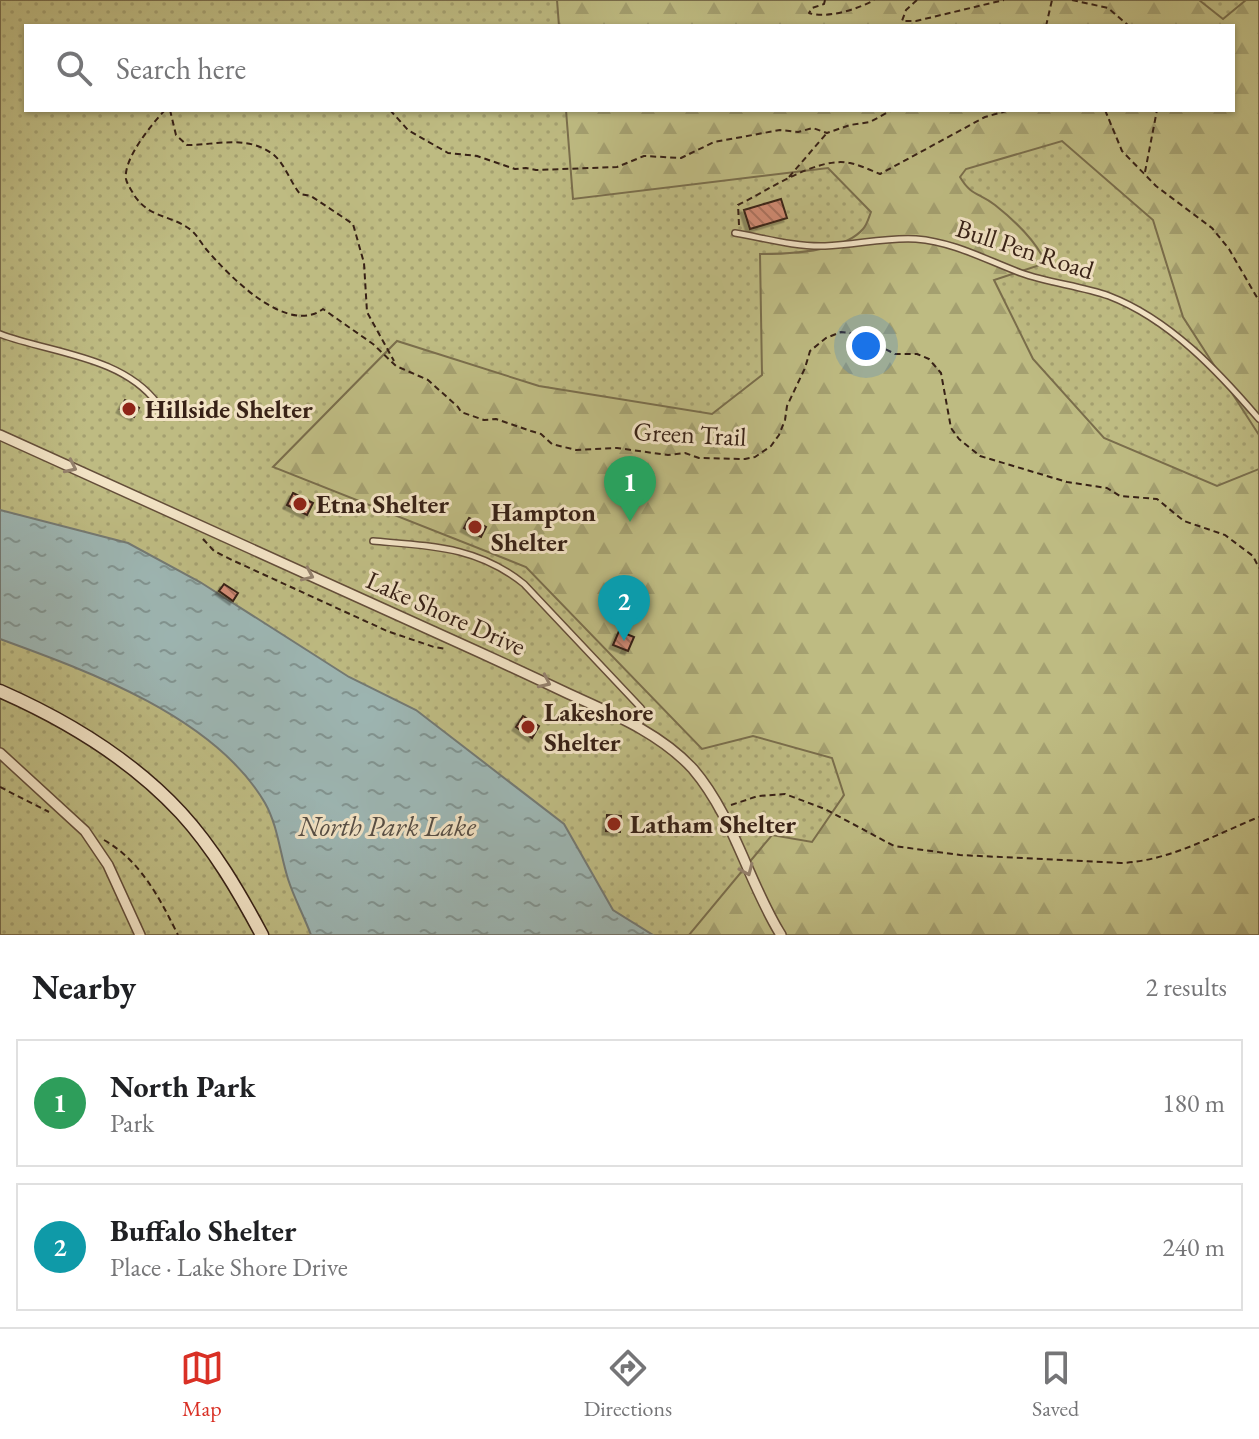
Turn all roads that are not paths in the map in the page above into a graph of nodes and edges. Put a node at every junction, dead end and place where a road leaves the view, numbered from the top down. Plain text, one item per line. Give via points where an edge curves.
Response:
1 (737, 233) road end
2 (0, 334) edge
3 (157, 403) dead end
4 (1259, 419) edge
5 (0, 435) edge
6 (373, 541) dead end
7 (0, 691) edge
8 (638, 727) junction
9 (0, 753) edge
10 (140, 935) edge
11 (262, 935) edge
12 (781, 935) edge

1 - 4 lane, Bull Pen Road via 801,245 895,239 942,243 1051,283 1106,295 1168,331
2 - 3 lane via 106,367 140,386
5 -> 8 street, Lake Shore Drive
6 - 8 lane via 448,548 503,567 641,708
7 - 11 street via 49,713 122,760 181,813 233,881
8 -> 12 street, Lake Shore Drive via 694,770
9 - 10 street via 85,831 108,865

